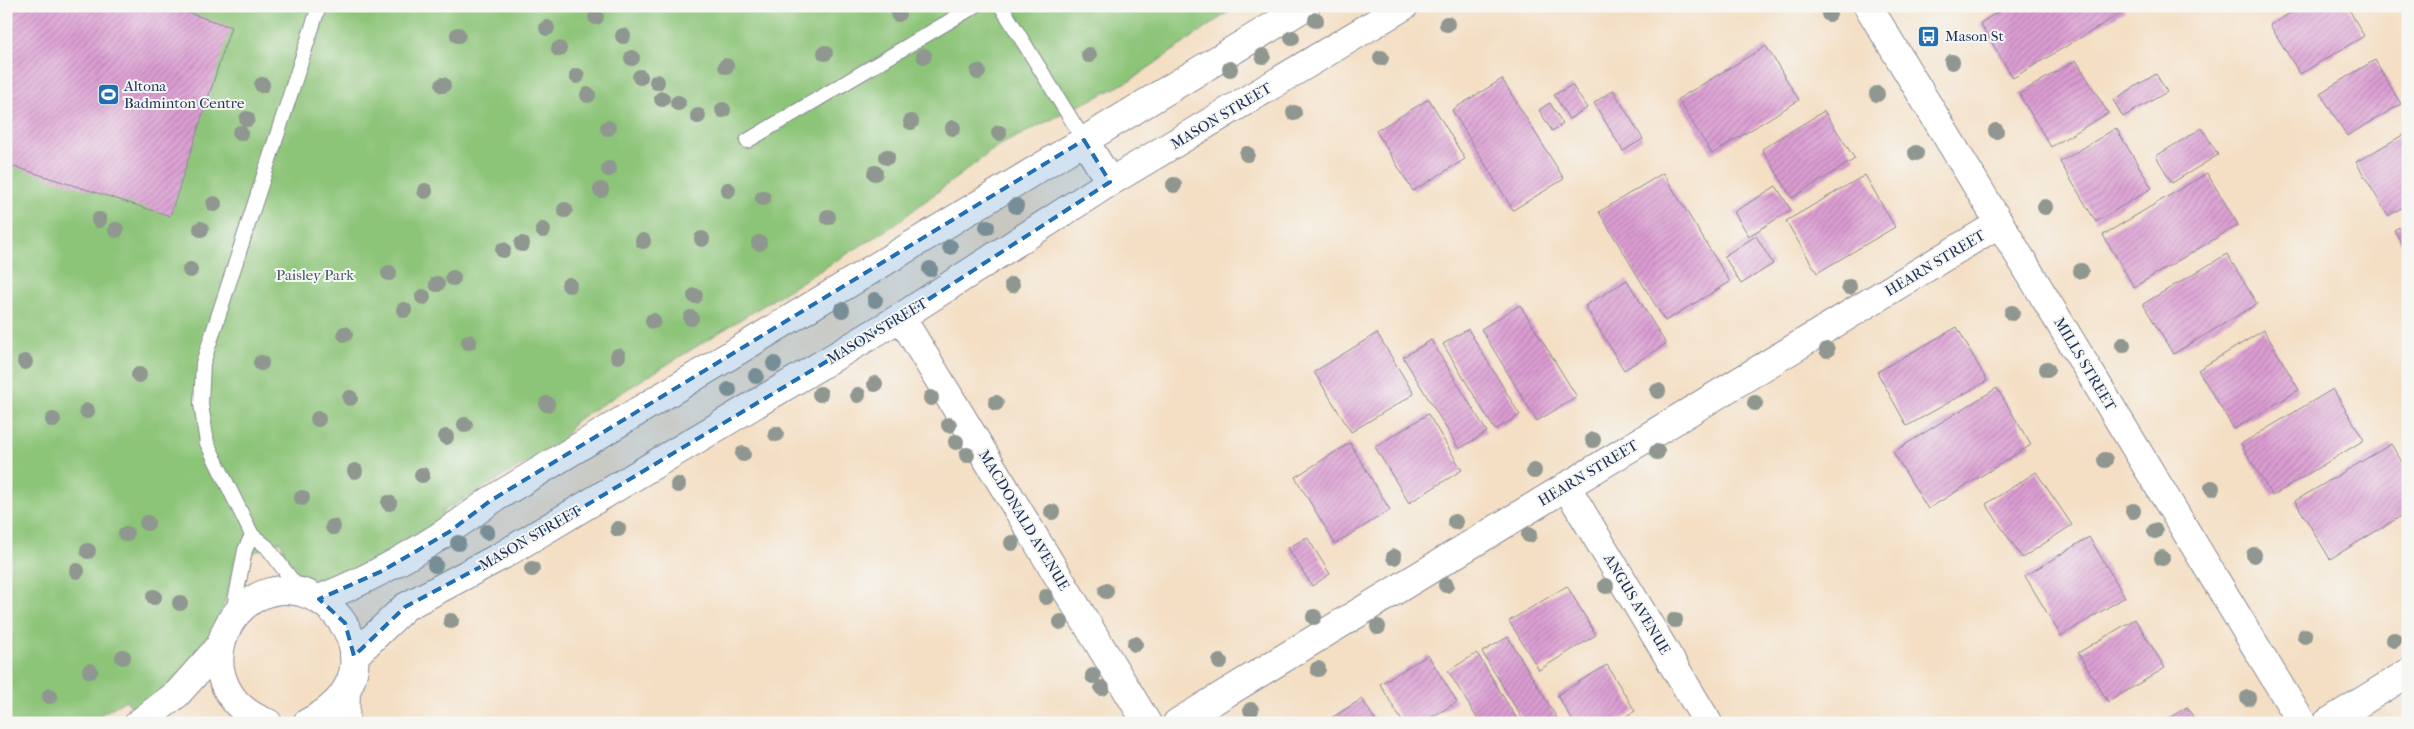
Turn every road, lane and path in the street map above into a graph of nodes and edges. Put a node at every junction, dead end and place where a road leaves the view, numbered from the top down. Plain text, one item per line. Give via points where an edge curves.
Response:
1 (319, 6) edge
2 (975, 6) edge
3 (1001, 6) edge
4 (1306, 6) edge
5 (1404, 6) edge
6 (1868, 6) edge
7 (1084, 140) junction
8 (747, 141) dead end
9 (1110, 182) junction
10 (2000, 223) junction
11 (902, 317) junction
12 (1566, 486) junction
13 (252, 535) junction
14 (310, 596) junction
15 (232, 619) junction
16 (220, 646) junction
17 (354, 656) junction
18 (2408, 673) edge
19 (346, 690) junction
20 (255, 721) edge
21 (139, 723) edge
22 (307, 723) edge
23 (345, 723) edge
24 (1147, 723) edge
25 (1177, 723) edge
26 (1708, 723) edge
27 (2302, 723) edge
28 (2327, 723) edge

1 - 13 lane via 203,363 201,404 207,443
2 - 8 lane
3 - 7 lane
4 - 7 street
5 - 9 street, MASON STREET
6 - 10 street, MILLS STREET
7 - 9 street
7 - 14 street via 490,500 448,532 374,575
9 - 11 street, MASON STREET
10 - 12 street, HEARN STREET
10 - 27 street, MILLS STREET
11 - 17 street, MASON STREET via 503,555 405,607
11 - 24 street, MACDONALD AVENUE
12 - 25 street, HEARN STREET
12 - 26 street, ANGUS AVENUE
13 - 14 lane via 268,547
13 - 15 lane via 243,558
14 - 15 street via 286,591 256,598
14 - 17 street via 334,609 352,639
15 - 16 street
16 - 20 street via 222,680 235,702
16 - 21 street via 177,694
17 - 19 street via 353,674
18 - 28 street
19 - 22 street via 336,704
19 - 23 street

